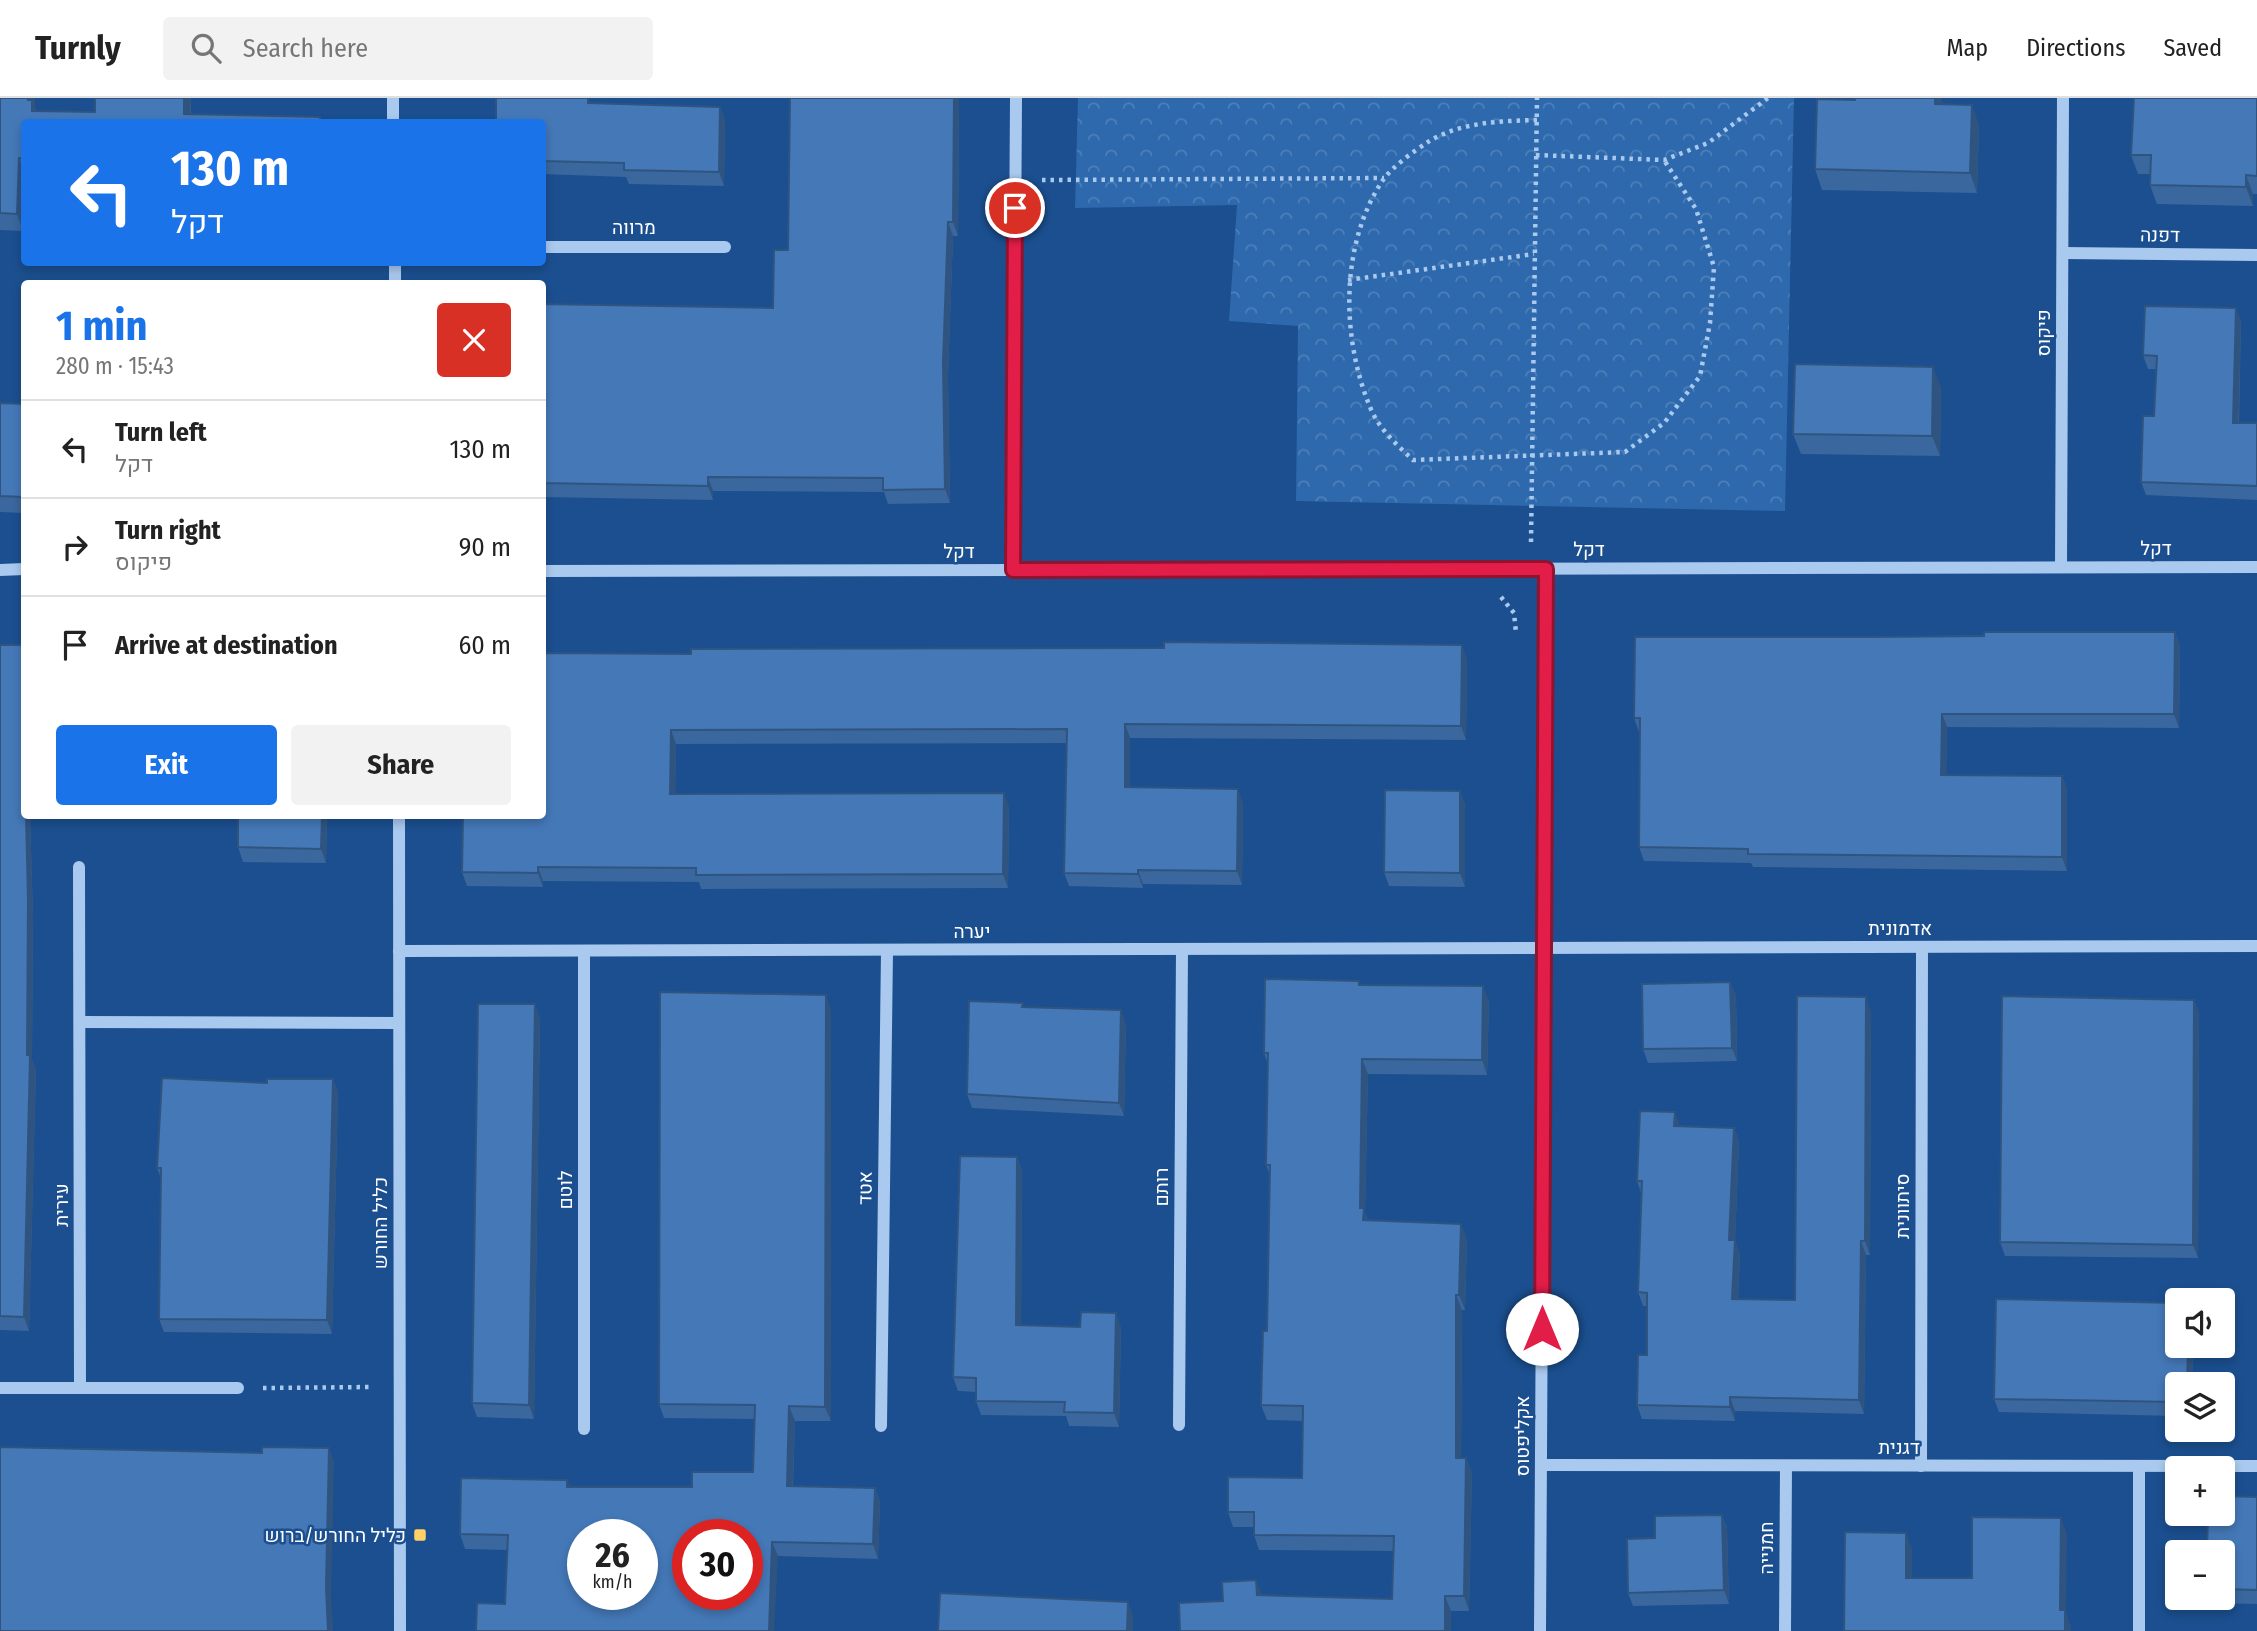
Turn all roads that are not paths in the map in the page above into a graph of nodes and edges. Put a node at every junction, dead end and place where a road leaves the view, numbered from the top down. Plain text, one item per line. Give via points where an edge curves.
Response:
1 (393, 98) edge
2 (1016, 98) edge
3 (2063, 98) edge
4 (394, 119) edge
5 (546, 247) edge
6 (725, 247) dead end
7 (2063, 253) junction
8 (2257, 255) edge
9 (2257, 567) edge
10 (2061, 568) junction
11 (0, 569) edge
12 (21, 569) edge
13 (1546, 569) junction
14 (1013, 570) junction
15 (546, 571) edge
16 (399, 819) edge
17 (79, 867) dead end
18 (2257, 946) edge
19 (1922, 947) junction
20 (1544, 948) junction
21 (1182, 949) junction
22 (399, 951) junction
23 (584, 951) junction
24 (887, 951) junction
25 (80, 1022) junction
26 (400, 1023) junction
27 (80, 1387) junction
28 (0, 1388) edge
29 (238, 1388) road end
30 (1179, 1425) dead end
31 (881, 1426) dead end
32 (583, 1429) dead end
33 (1541, 1465) junction
34 (1786, 1466) junction
35 (1921, 1466) junction
36 (2257, 1466) edge
37 (2139, 1467) junction
38 (400, 1631) edge
39 (1541, 1631) edge
40 (1786, 1631) edge
41 (2139, 1631) edge

1 - 4 street
2 - 14 street
3 - 7 street, פיקוס
5 - 6 street, מרווה
7 - 8 street, דפנה
7 - 10 street, פיקוס
9 - 10 street, דקל
10 - 13 street, דקל
11 - 12 street
13 - 14 street, דקל
13 - 20 street, אקליפטוס
14 - 15 street, דקל
16 - 22 street, כליל החורש
17 - 25 street, עירית
18 - 19 street, אדמונית
19 - 20 street, אדמונית
19 - 35 street, סיתוונית
20 - 21 street, יערה
20 - 33 street, אקליפטוס
21 - 24 street, יערה
21 - 30 street, רותם
22 - 23 street, יערה
22 - 26 street, כליל החורש
23 - 24 street, יערה
23 - 32 street, לוטם
24 - 31 street, אטד
25 - 26 street
25 - 27 street, עירית
26 - 38 street, כליל החורש
27 - 28 street
27 - 29 street
33 - 34 street, דגנית
33 - 39 street, אקליפטוס
34 - 35 street, דגנית
34 - 40 street, חמנייה
35 - 37 street, דגנית
36 - 37 street, דגנית
37 - 41 street

